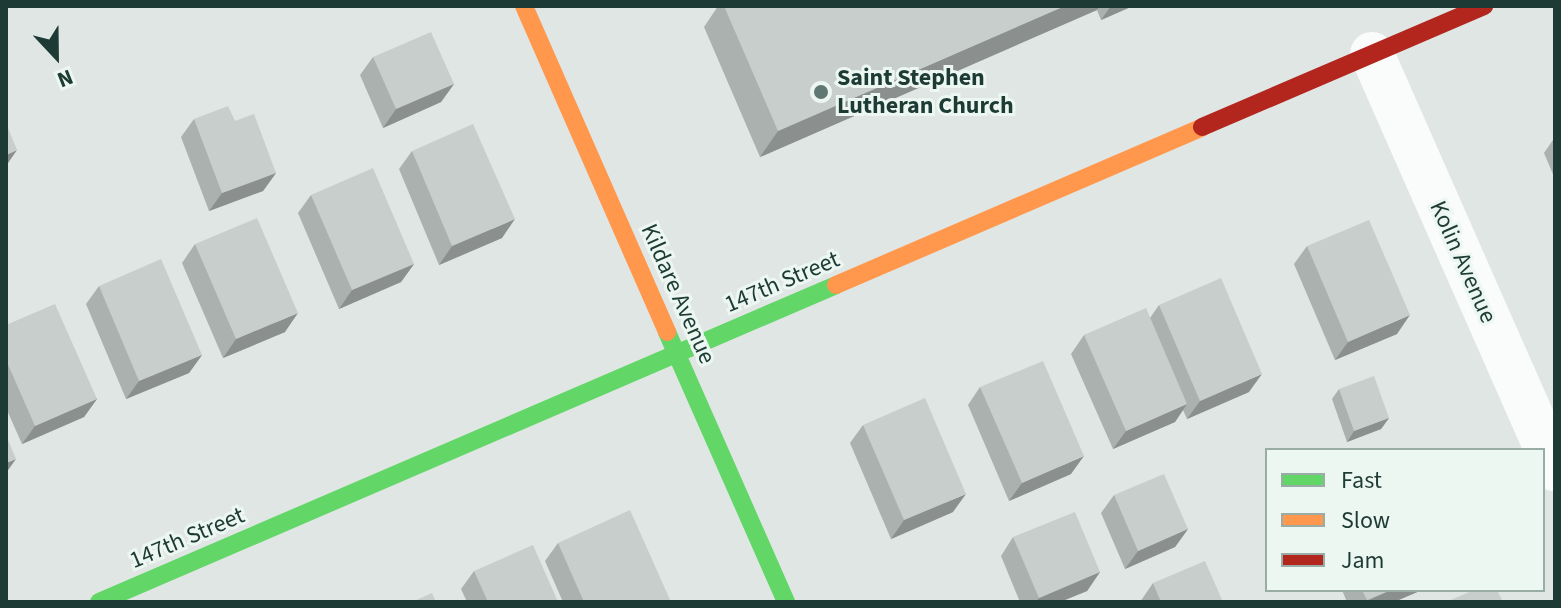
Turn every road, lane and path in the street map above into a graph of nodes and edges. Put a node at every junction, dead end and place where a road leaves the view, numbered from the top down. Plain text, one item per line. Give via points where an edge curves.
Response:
1 (524, 6) edge
2 (1484, 6) edge
3 (1372, 54) junction
4 (677, 353) junction
5 (1555, 469) edge
6 (99, 602) edge
7 (786, 602) edge

1 - 4 main road, Kildare Avenue
2 - 3 main road, 147th Street
3 - 4 main road, 147th Street
3 - 5 street, Kolin Avenue
4 - 6 main road, 147th Street
4 - 7 main road, Kildare Avenue

